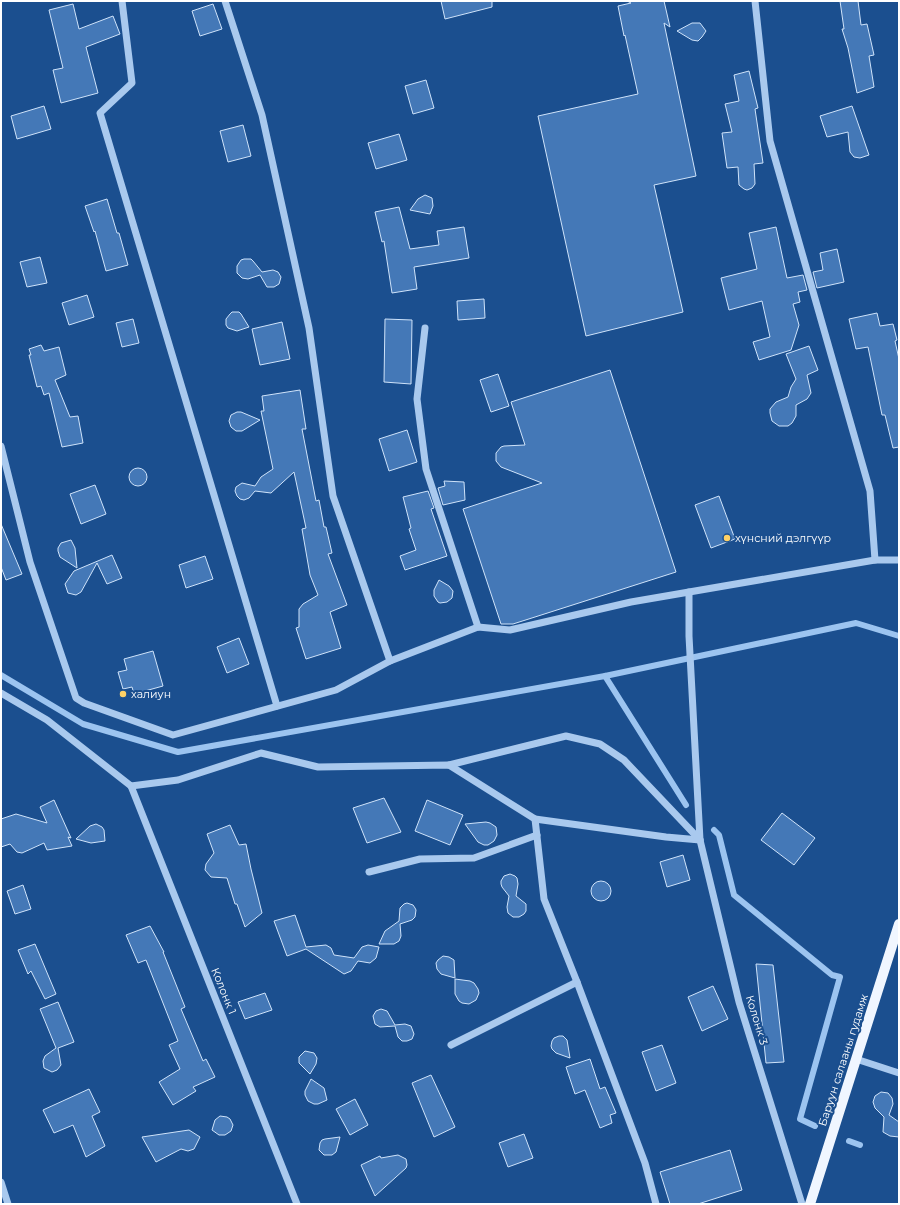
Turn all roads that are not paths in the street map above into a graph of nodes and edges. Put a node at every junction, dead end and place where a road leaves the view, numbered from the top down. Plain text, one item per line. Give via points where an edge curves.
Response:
1 (122, 1) edge
2 (225, 1) edge
3 (755, 1) edge
4 (425, 328) dead end
5 (1, 446) edge
6 (875, 560) junction
7 (899, 560) edge
8 (689, 592) junction
9 (478, 627) junction
10 (390, 660) junction
11 (1, 693) edge
12 (277, 706) junction
13 (449, 765) junction
14 (131, 786) junction
15 (535, 819) junction
16 (537, 834) junction
17 (700, 840) junction
18 (369, 872) dead end
19 (899, 924) edge
20 (577, 982) junction
21 (450, 1045) dead end
22 (856, 1059) junction
23 (899, 1073) edge
24 (1, 1182) edge
25 (8, 1204) edge
26 (297, 1204) edge
27 (656, 1204) edge
28 (802, 1204) edge
29 (810, 1204) edge

1 - 12 street via 132,83 100,113
2 - 10 street via 262,115 309,328 333,496
3 - 6 street via 770,141 870,491
4 - 9 street via 417,399 426,469
5 - 12 street via 30,562 76,698 173,735
6 - 7 street
6 - 8 street
8 - 9 street via 631,602 510,630
8 - 17 street, Колонк 3
9 - 10 street
10 - 12 street via 336,690
11 - 14 street via 47,720
13 - 14 street via 318,767 261,753 178,780
13 - 15 street
13 - 17 street via 566,736 600,744 624,760
14 - 26 street, Колонк 1
15 - 16 street
15 - 17 street
16 - 18 street via 474,858 420,859
16 - 20 street via 544,899
17 - 28 street, Колонк 3 via 739,1002
19 - 22 main road, Баруун салааны гудамж
20 - 21 street
20 - 27 street via 644,1164
22 - 23 street
22 - 29 main road, Баруун салааны гудамж
24 - 25 street

